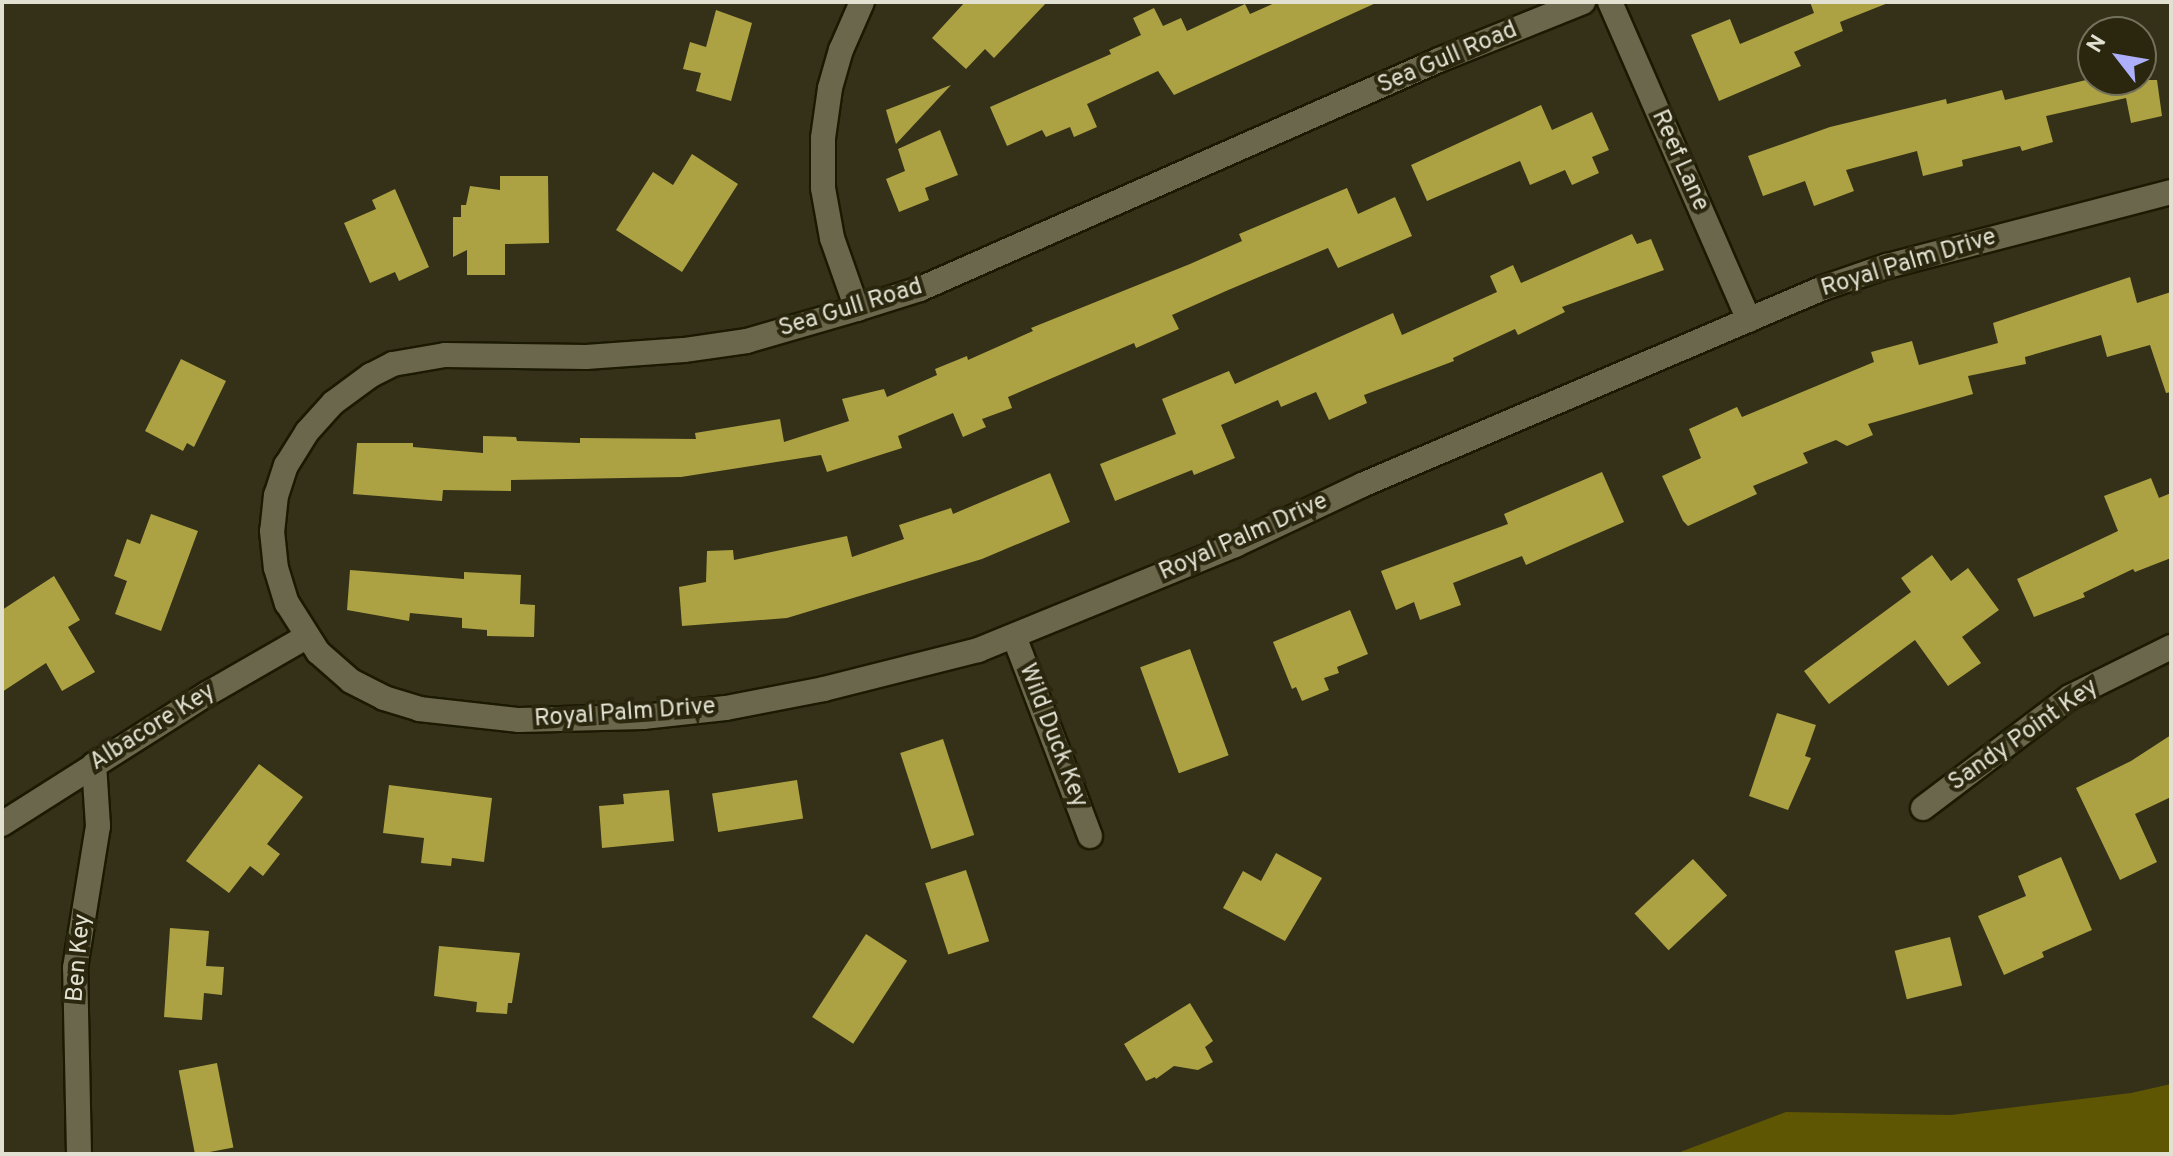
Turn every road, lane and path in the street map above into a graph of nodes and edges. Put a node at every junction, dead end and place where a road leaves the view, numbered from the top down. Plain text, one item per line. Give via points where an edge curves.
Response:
1 (862, 2) edge
2 (1583, 2) edge
3 (1610, 2) edge
4 (2171, 192) edge
5 (857, 309) junction
6 (1749, 320) junction
7 (1014, 636) junction
8 (306, 637) junction
9 (2171, 647) edge
10 (94, 764) junction
11 (1923, 808) dead end
12 (2, 824) edge
13 (1090, 836) dead end
14 (79, 1154) edge

1 - 5 street via 830,88 823,138 823,188 832,238
2 - 5 street, Sea Gull Road via 920,289
3 - 6 street, Reef Lane
4 - 6 street, Royal Palm Drive via 1887,266
5 - 8 street, Sea Gull Road via 747,341 684,350 586,357 445,355 393,364 371,375 333,403 307,432 286,465 276,495 276,568
6 - 7 street, Royal Palm Drive
7 - 8 street, Royal Palm Drive via 824,689 726,708 643,717 519,720 419,709 384,698 351,681
7 - 13 street, Wild Duck Key
8 - 10 street, Albacore Key
9 - 11 street, Sandy Point Key via 2070,697
10 - 12 street, Albacore Key
10 - 14 street, Ben Key via 98,826 75,968

